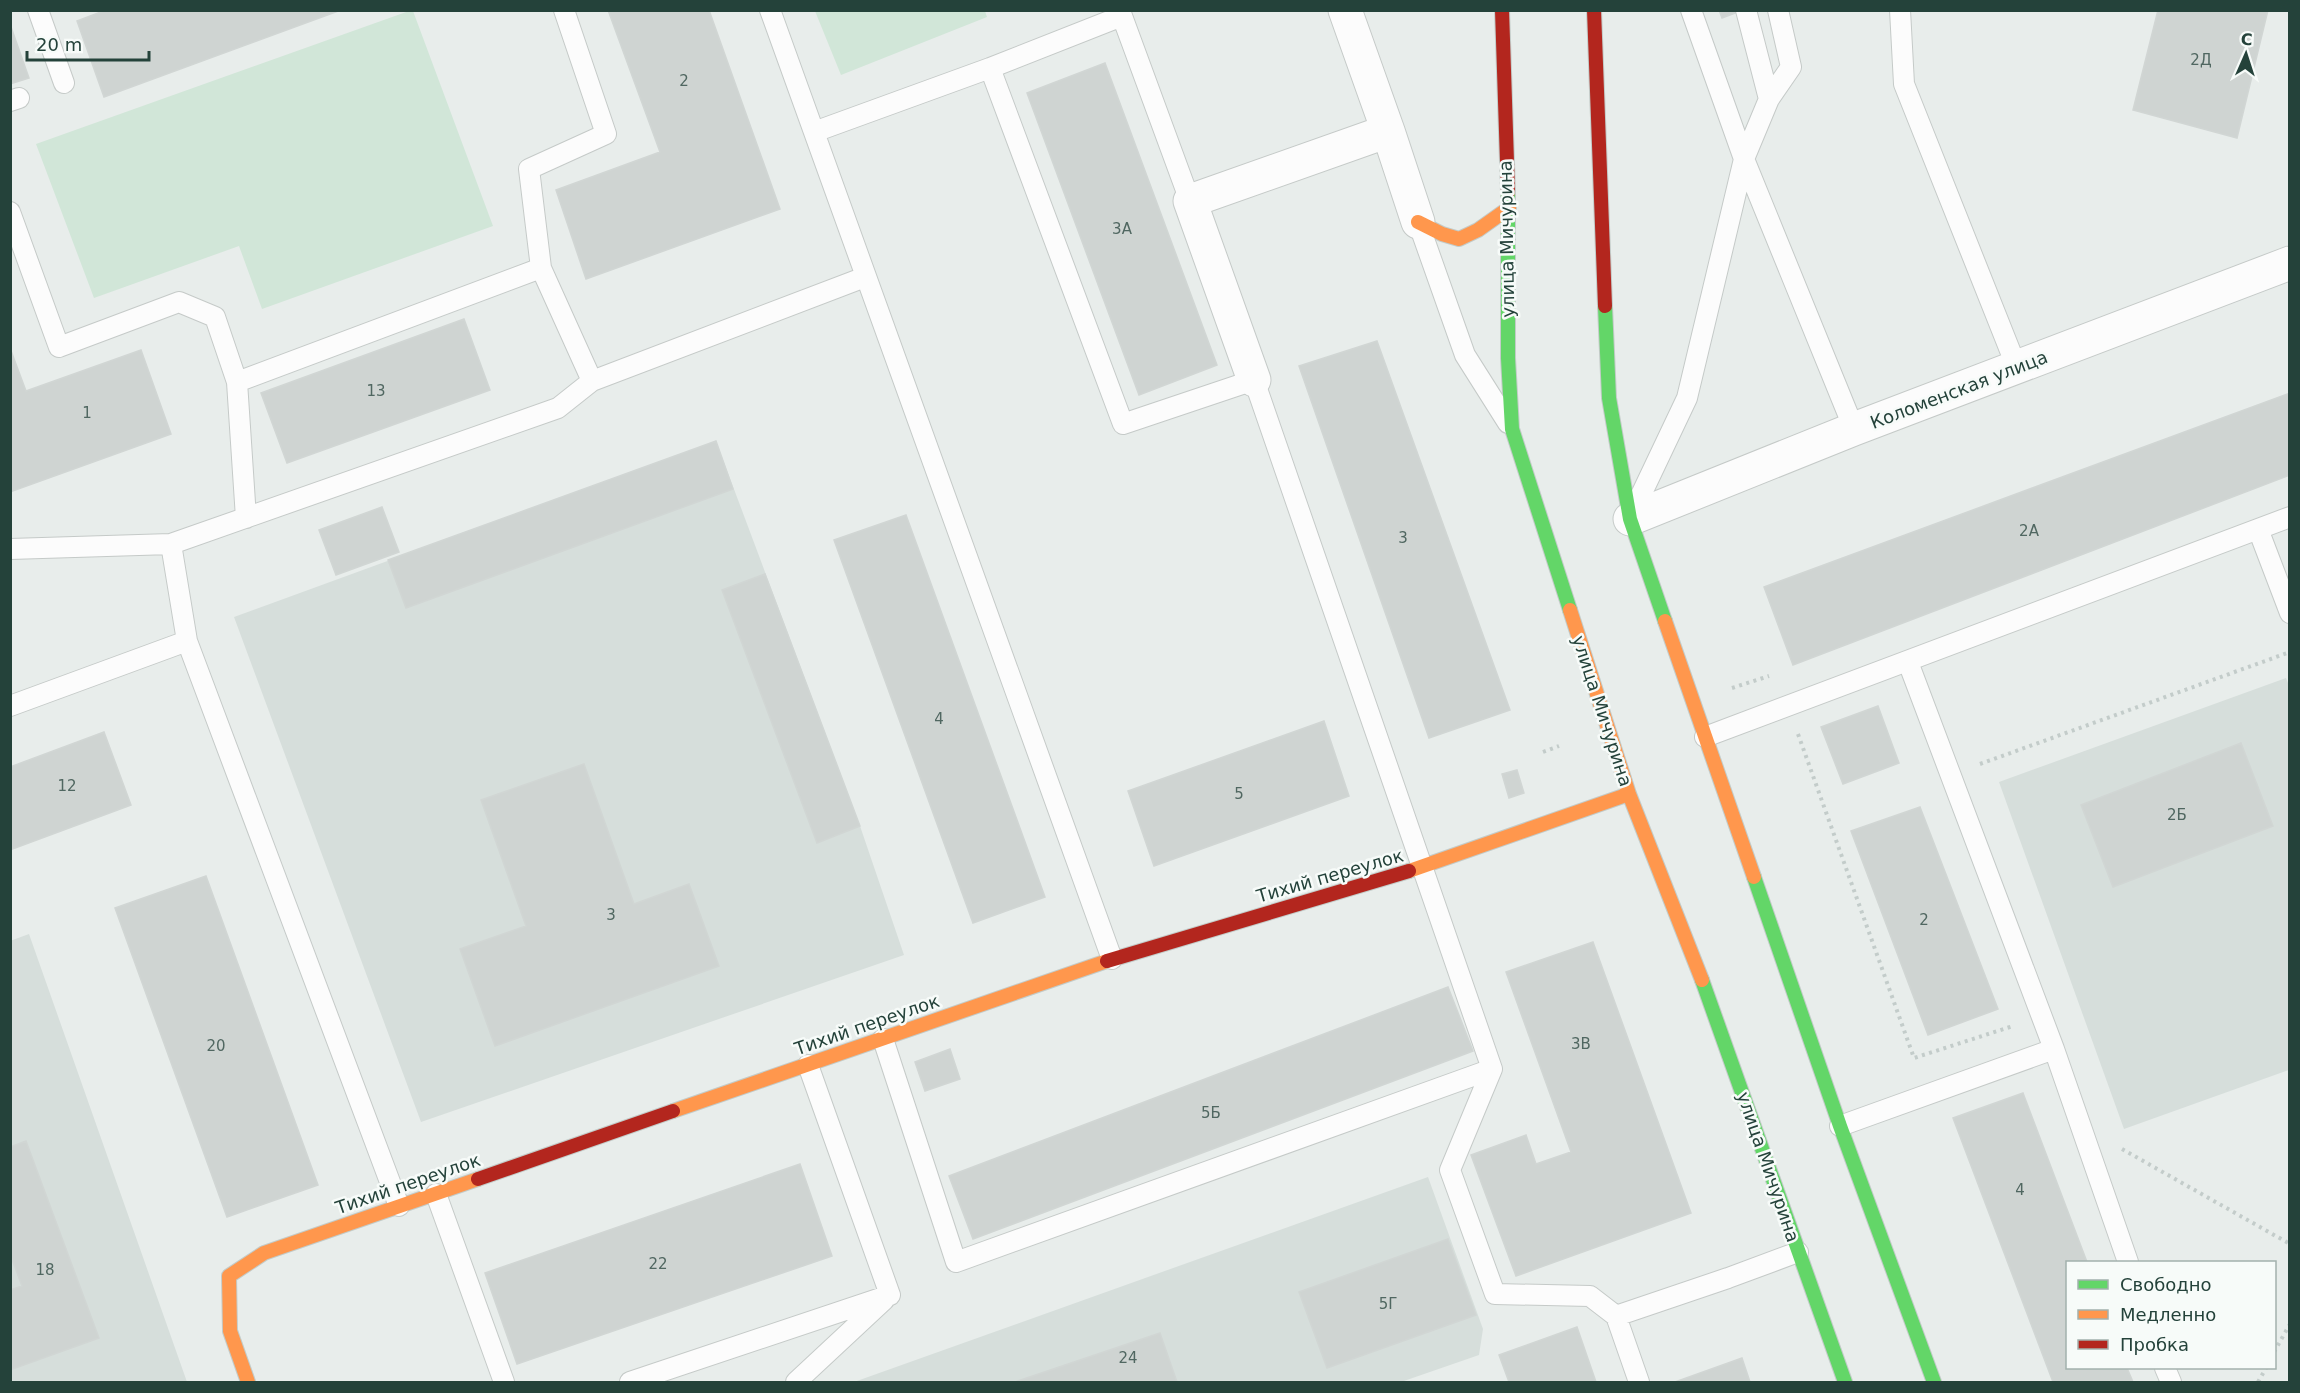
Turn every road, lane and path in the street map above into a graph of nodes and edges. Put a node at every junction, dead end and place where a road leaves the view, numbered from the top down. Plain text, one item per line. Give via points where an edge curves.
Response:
1 (38, 10) edge
2 (564, 10) edge
3 (770, 10) edge
4 (1345, 10) edge
5 (1502, 10) edge
6 (1594, 10) edge
7 (1691, 10) edge
8 (1746, 10) edge
9 (1778, 10) edge
10 (1900, 10) edge
11 (1121, 13) edge
12 (990, 68) junction
13 (64, 83) dead end
14 (1769, 99) junction
15 (1388, 131) junction
16 (814, 132) junction
17 (1744, 159) junction
18 (1190, 201) junction
19 (1509, 208) junction
20 (10, 212) edge
21 (1418, 222) junction
22 (2289, 263) edge
23 (541, 268) junction
24 (866, 277) junction
25 (2017, 368) junction
26 (1254, 380) junction
27 (592, 381) junction
28 (237, 382) junction
29 (1512, 429) junction
30 (1854, 429) junction
31 (2289, 516) edge
32 (246, 518) junction
33 (1630, 519) junction
34 (2258, 529) junction
35 (171, 544) junction
36 (10, 549) edge
37 (2289, 613) edge
38 (187, 641) junction
39 (2289, 652) edge
40 (1908, 662) junction
41 (1770, 676) dead end
42 (1732, 688) dead end
43 (1788, 705) junction
44 (10, 706) edge
45 (1705, 737) junction
46 (1560, 746) dead end
47 (1543, 752) dead end
48 (1951, 774) junction
49 (1629, 794) junction
50 (1423, 867) junction
51 (1112, 959) junction
52 (2041, 1017) junction
53 (883, 1039) junction
54 (2054, 1049) junction
55 (808, 1065) junction
56 (1492, 1069) junction
57 (2079, 1125) junction
58 (1839, 1126) junction
59 (436, 1194) junction
60 (399, 1206) junction
61 (2289, 1244) edge
62 (1797, 1252) junction
63 (2127, 1261) edge
64 (890, 1295) junction
65 (1616, 1316) junction
66 (2289, 1324) edge
67 (2276, 1348) edge
68 (2165, 1369) edge
69 (2265, 1369) edge
70 (248, 1383) edge
71 (504, 1383) edge
72 (630, 1383) edge
73 (796, 1383) edge
74 (1639, 1383) edge
75 (1845, 1383) edge
76 (1934, 1383) edge
77 (2171, 1383) edge
78 (2258, 1383) edge

1 - 13 lane
2 - 23 lane via 606,134 529,169
3 - 16 lane
4 - 15 street
5 - 19 main road, улица Мичурина
6 - 33 main road via 1609,398
7 - 17 lane
8 - 14 lane
9 - 14 lane via 1791,67
10 - 25 lane via 1904,84
11 - 12 lane
11 - 18 lane
12 - 16 lane
12 - 26 lane via 1123,424
14 - 17 lane
15 - 18 street
15 - 21 street
16 - 24 lane
17 - 30 lane
17 - 33 lane via 1687,398
18 - 26 street
19 - 21 main road via 1459,239
19 - 29 main road, улица Мичурина via 1508,358
20 - 28 lane via 60,347 179,302 215,317
21 - 29 lane via 1465,355
22 - 25 street, Коломенская улица
23 - 27 lane
23 - 28 lane
24 - 27 lane
24 - 51 lane
25 - 30 street, Коломенская улица
26 - 50 lane
27 - 32 lane via 558,408
28 - 32 lane
29 - 49 main road, улица Мичурина
30 - 33 street, Коломенская улица
31 - 34 lane
32 - 35 lane
33 - 45 main road
34 - 37 lane
34 - 40 lane
35 - 36 lane
35 - 38 lane
38 - 44 lane
38 - 60 lane
39 - 48 path
40 - 43 lane
40 - 48 lane
41 - 42 path
43 - 45 lane
43 - 52 path via 1914,1058
45 - 58 main road
46 - 47 path
48 - 52 lane
49 - 50 main road, Тихий переулок
49 - 62 main road, улица Мичурина via 1703,983
50 - 51 main road, Тихий переулок
50 - 56 lane
51 - 53 main road, Тихий переулок
52 - 54 lane
53 - 55 main road, Тихий переулок
53 - 56 lane via 956,1262
54 - 57 lane
54 - 58 lane
55 - 59 main road, Тихий переулок
55 - 64 lane
56 - 65 lane via 1450,1170 1495,1294 1590,1296
57 - 61 path
57 - 63 lane
58 - 76 main road
59 - 60 main road, Тихий переулок
59 - 71 lane
60 - 70 main road, Тихий переулок via 264,1253 229,1276 230,1331
62 - 65 lane
62 - 75 main road, улица Мичурина
64 - 72 lane
64 - 73 lane
65 - 74 lane
66 - 67 path
68 - 77 lane
69 - 78 path

